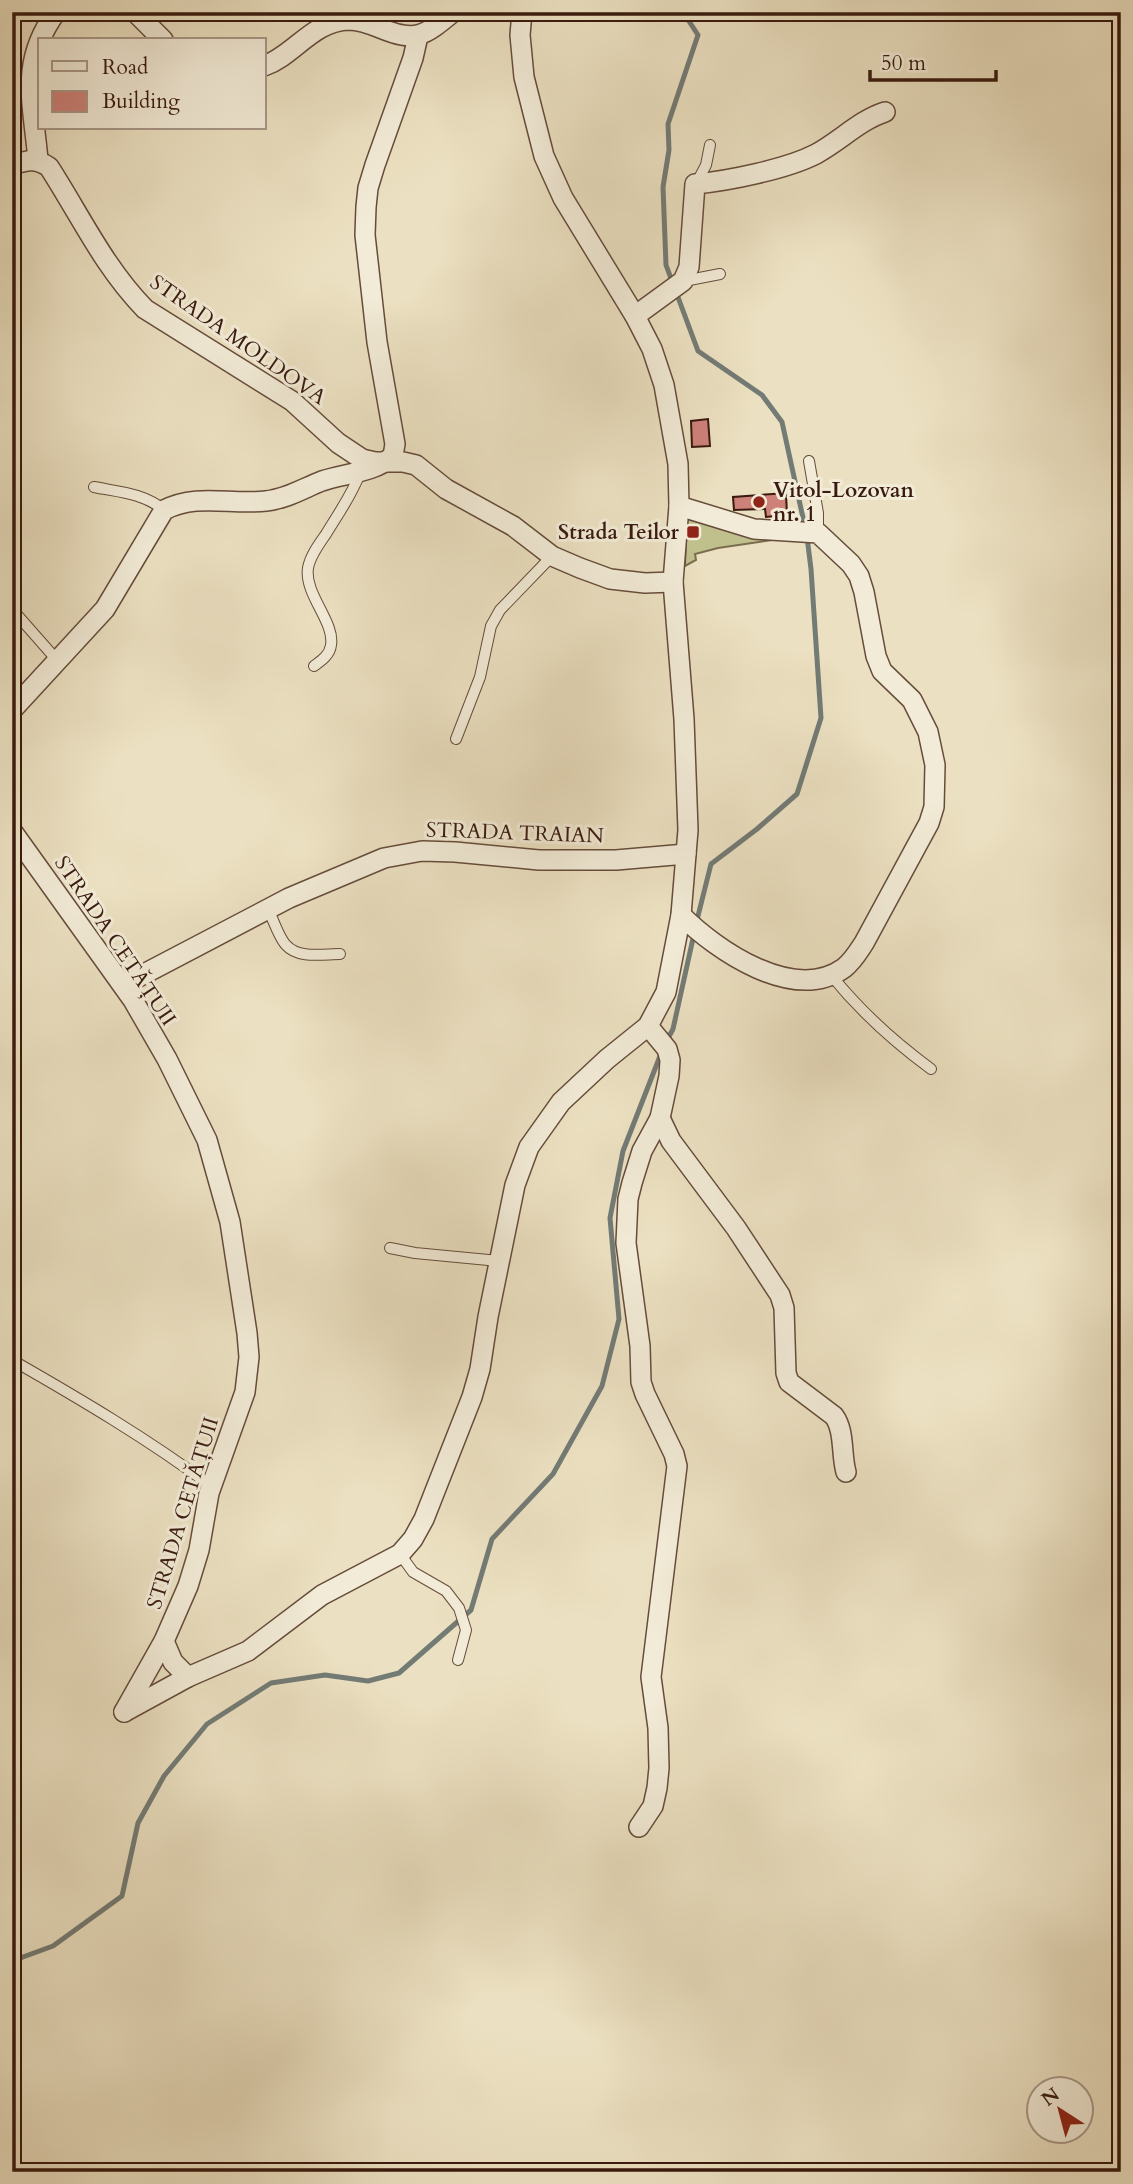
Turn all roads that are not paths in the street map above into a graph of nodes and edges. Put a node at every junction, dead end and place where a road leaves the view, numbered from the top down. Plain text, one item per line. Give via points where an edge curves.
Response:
1 (56, 12) edge
2 (135, 12) edge
3 (453, 12) edge
4 (522, 12) edge
5 (418, 36) junction
6 (40, 38) edge
7 (161, 38) edge
8 (38, 42) edge
9 (266, 65) edge
10 (886, 111) dead end
11 (710, 145) dead end
12 (38, 160) junction
13 (12, 165) edge
14 (695, 184) junction
15 (720, 274) dead end
16 (683, 281) junction
17 (635, 316) junction
18 (386, 461) junction
19 (809, 461) dead end
20 (361, 472) junction
21 (94, 487) dead end
22 (679, 506) junction
23 (164, 510) junction
24 (818, 533) junction
25 (552, 556) junction
26 (673, 582) junction
27 (12, 609) edge
28 (56, 659) junction
29 (314, 666) dead end
30 (12, 710) edge
31 (456, 740) dead end
32 (12, 831) edge
33 (686, 854) junction
34 (268, 909) junction
35 (691, 924) junction
36 (340, 954) dead end
37 (831, 975) junction
38 (123, 985) junction
39 (657, 1038) junction
40 (931, 1069) dead end
41 (660, 1118) junction
42 (390, 1248) dead end
43 (499, 1261) junction
44 (12, 1360) edge
45 (846, 1472) dead end
46 (211, 1486) junction
47 (400, 1554) junction
48 (164, 1640) junction
49 (458, 1660) dead end
50 (188, 1677) junction
51 (639, 1827) dead end

1 - 6 street
2 - 7 street
3 - 5 street
4 - 17 street via 524,77 544,156 563,198
5 - 9 street via 401,36 358,21 332,23
5 - 18 street via 368,188 366,207 377,342 395,444 393,456
8 - 12 street via 30,82
10 - 14 street via 814,155 730,180
11 - 14 lane
12 - 13 street
12 - 18 street, STRADA MOLDOVA via 49,167 93,240 145,309 292,401 351,453
14 - 16 street via 689,267
15 - 16 lane
16 - 17 street
17 - 22 street via 664,385 678,464
18 - 20 street
18 - 25 street, STRADA MOLDOVA via 416,466
19 - 24 lane
20 - 23 street via 265,502 192,500
20 - 29 lane via 308,568 331,646
21 - 23 lane via 141,496
22 - 24 street via 754,529
22 - 26 street
23 - 28 street via 105,609
24 - 37 street via 859,576 881,671 917,707 935,765 929,823 853,959
25 - 26 street, STRADA MOLDOVA via 610,579
25 - 31 lane via 500,610 491,626 480,677
26 - 33 street via 688,797
27 - 28 lane
28 - 30 street
32 - 38 street, STRADA CETĂȚUII
33 - 34 street, STRADA TRAIAN via 539,860 422,851 384,858
33 - 35 street
34 - 36 lane via 285,945 302,954
34 - 38 street, STRADA TRAIAN
35 - 37 street via 735,958 772,974
35 - 39 street via 666,992
37 - 40 lane via 893,1041
38 - 46 street, STRADA CETĂȚUII via 207,1140 237,1261 249,1357 246,1392
39 - 41 street via 670,1060
39 - 43 street via 607,1059 543,1125 515,1185
41 - 45 street via 671,1141 780,1295 789,1382 834,1416
41 - 51 street via 632,1183 626,1243 641,1382 677,1466 651,1677 658,1778 653,1806
42 - 43 lane
43 - 47 street via 472,1397 424,1519
44 - 46 lane
46 - 48 street, STRADA CETĂȚUII via 199,1550
47 - 49 lane via 413,1572 446,1591 458,1608 466,1630
47 - 50 street via 322,1595 248,1651
48 - 50 street, STRADA CETĂȚUII via 173,1662
48 - 50 street, STRADA CETĂȚUII via 124,1712

